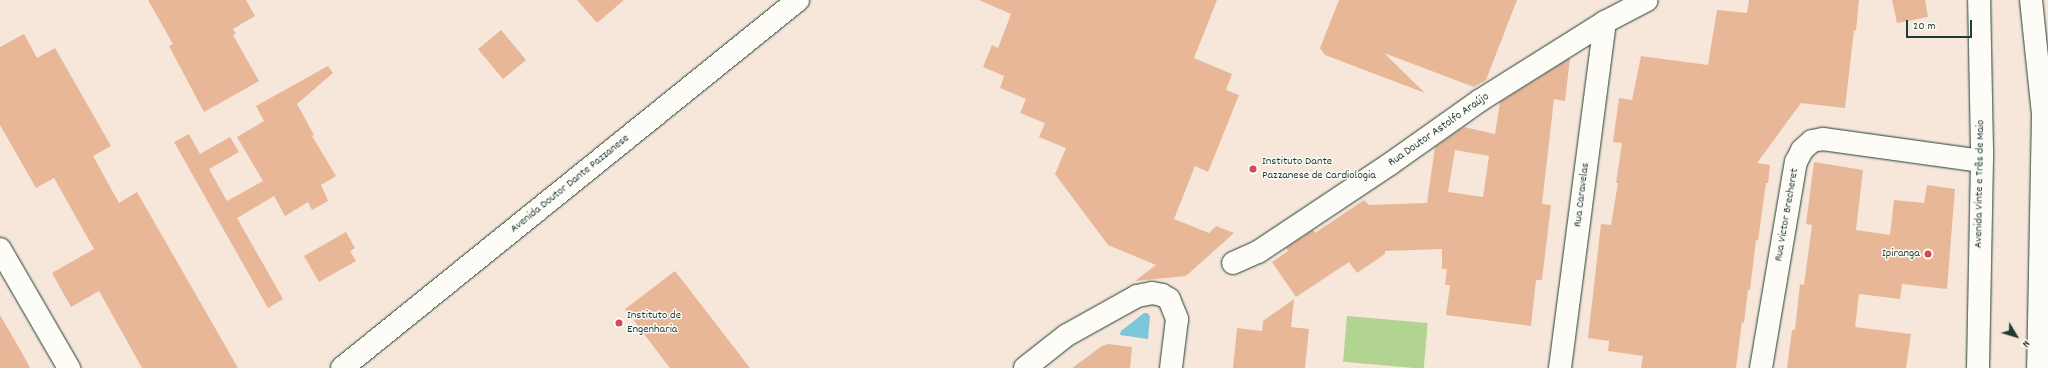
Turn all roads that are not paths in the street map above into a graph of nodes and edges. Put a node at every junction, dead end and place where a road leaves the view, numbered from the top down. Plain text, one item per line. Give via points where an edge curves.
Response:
1 (798, 0) edge
2 (1647, 0) edge
3 (1962, 0) edge
4 (2031, 0) edge
5 (1979, 6) edge
6 (1605, 22) junction
7 (1981, 161) junction
8 (0, 249) edge
9 (1233, 262) dead end
10 (69, 368) edge
11 (342, 368) edge
12 (1025, 368) edge
13 (1171, 368) edge
14 (1560, 368) edge
15 (1761, 368) edge
16 (1978, 368) edge
17 (2038, 368) edge

1 - 11 main road, Avenida Doutor Dante Pazzanese
2 - 6 main road, Rua Doutor Astolfo Araújo
3 - 5 main road
4 - 17 main road via 2043,114
5 - 7 main road, Avenida Vinte e Três de Maio
6 - 9 main road, Rua Doutor Astolfo Araújo via 1479,101 1258,252
6 - 14 main road, Rua Caravelas
7 - 15 main road, Rua Victor Brecheret via 1823,139 1812,141 1802,150 1796,162
7 - 16 main road, Avenida Vinte e Três de Maio
8 - 10 main road
12 - 13 main road via 1067,335 1137,296 1152,293 1169,299 1177,319

